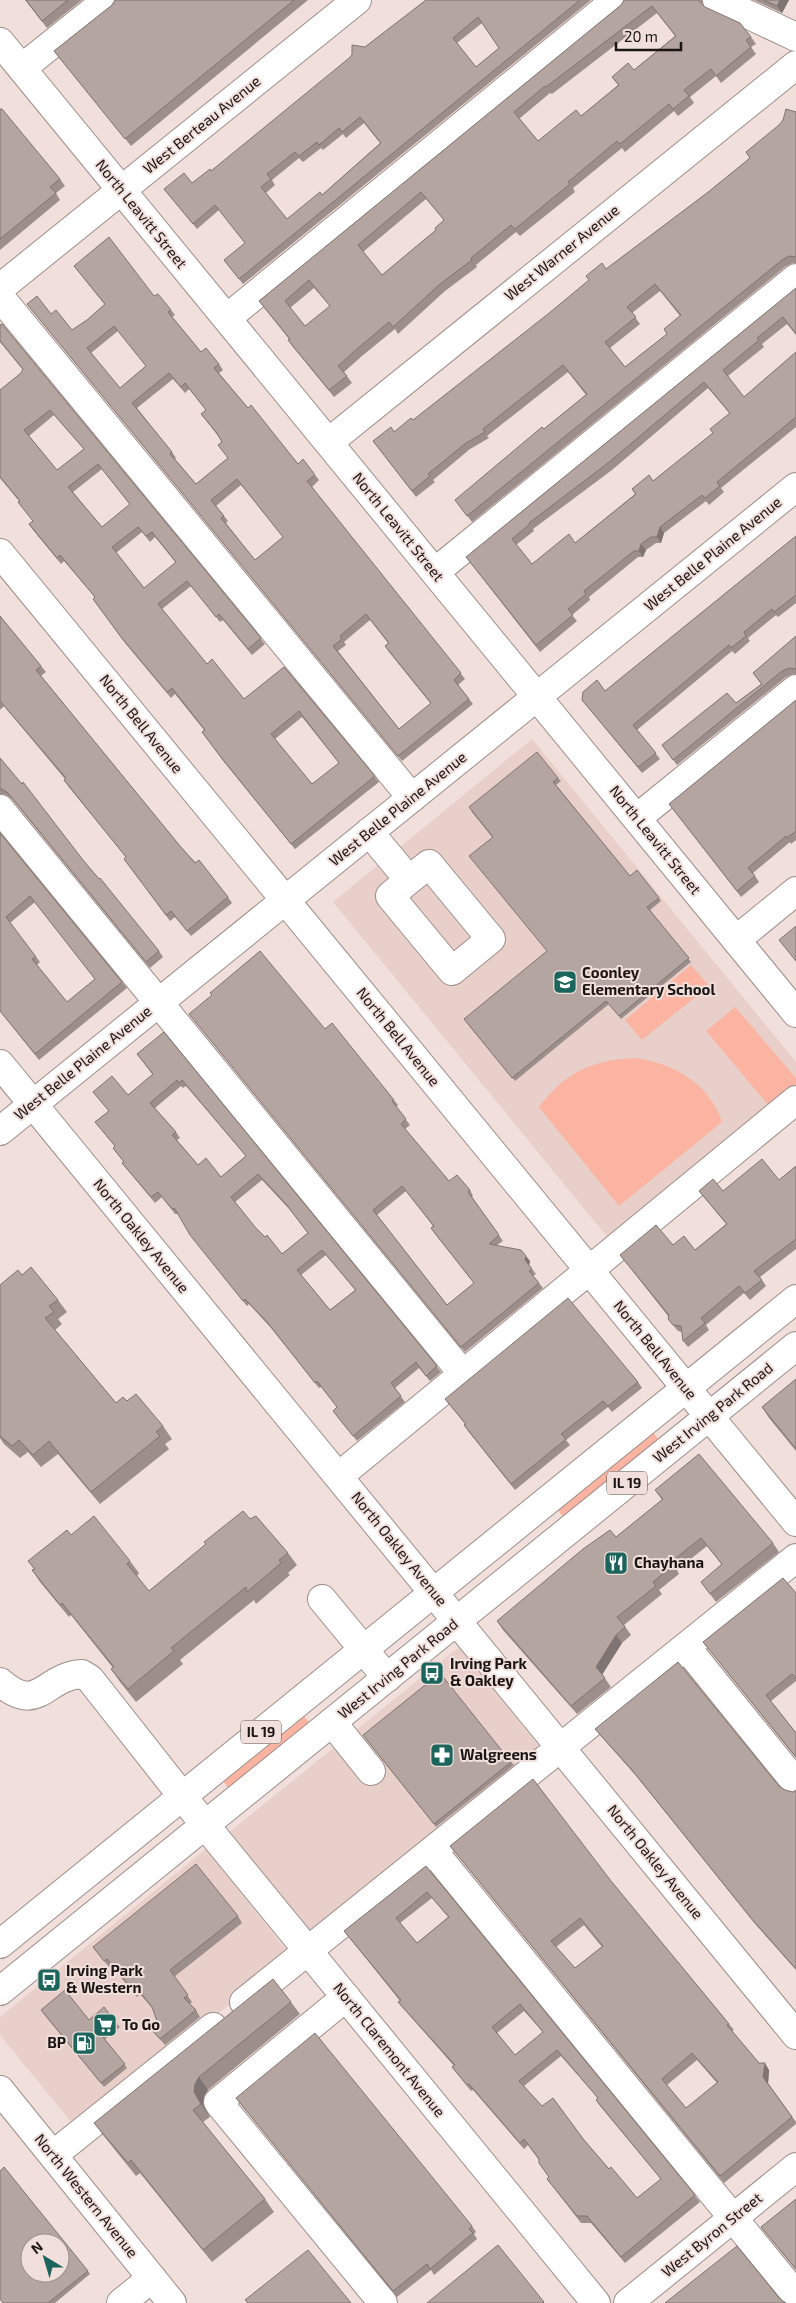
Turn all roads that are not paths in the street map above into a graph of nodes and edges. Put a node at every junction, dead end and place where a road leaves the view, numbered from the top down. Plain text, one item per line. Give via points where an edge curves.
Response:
1 (107, 0) edge
2 (357, 0) edge
3 (616, 0) edge
4 (717, 0) edge
5 (796, 37) edge
6 (0, 42) edge
7 (796, 64) edge
8 (22, 68) junction
9 (122, 190) junction
10 (796, 278) edge
11 (0, 288) edge
12 (0, 297) edge
13 (227, 318) junction
14 (329, 442) junction
15 (796, 487) edge
16 (0, 552) edge
17 (435, 572) junction
18 (796, 689) edge
19 (537, 696) junction
20 (412, 798) junction
21 (0, 809) edge
22 (637, 818) junction
23 (369, 832) junction
24 (409, 880) dead end
25 (796, 891) edge
26 (285, 900) junction
27 (736, 940) junction
28 (158, 1002) junction
29 (796, 1012) edge
30 (0, 1064) edge
31 (796, 1100) edge
32 (33, 1104) junction
33 (0, 1131) edge
34 (589, 1270) junction
35 (796, 1299) edge
36 (796, 1346) edge
37 (463, 1374) junction
38 (686, 1388) junction
39 (710, 1416) junction
40 (339, 1476) junction
41 (796, 1522) edge
42 (796, 1558) edge
43 (434, 1592) junction
44 (322, 1599) dead end
45 (458, 1620) junction
46 (686, 1647) junction
47 (364, 1649) junction
48 (387, 1678) junction
49 (0, 1682) edge
50 (332, 1722) junction
51 (562, 1748) junction
52 (371, 1770) dead end
53 (796, 1784) edge
54 (182, 1797) junction
55 (205, 1825) junction
56 (433, 1851) junction
57 (0, 1944) edge
58 (308, 1951) junction
59 (0, 1991) edge
60 (346, 1998) junction
61 (796, 2035) edge
62 (0, 2090) edge
63 (53, 2155) junction
64 (796, 2167) edge
65 (733, 2218) junction
66 (152, 2278) junction
67 (796, 2295) edge
68 (121, 2303) edge
69 (172, 2303) edge
70 (383, 2303) edge
71 (596, 2303) edge
72 (628, 2303) edge

1 - 8 street
2 - 9 street, West Berteau Avenue
3 - 13 street
4 - 5 street
6 - 8 street, North Leavitt Street
7 - 14 street, West Warner Avenue
8 - 9 street, North Leavitt Street
9 - 11 street, West Berteau Avenue
9 - 13 street, North Leavitt Street
10 - 17 street
12 - 20 street
13 - 14 street, North Leavitt Street
14 - 17 street, North Leavitt Street
15 - 19 street, West Belle Plaine Avenue
16 - 26 street, North Bell Avenue
17 - 19 street, North Leavitt Street
18 - 22 street
19 - 20 street, West Belle Plaine Avenue
19 - 22 street, North Leavitt Street
20 - 23 street, West Belle Plaine Avenue
21 - 28 street
22 - 27 street, North Leavitt Street
23 - 24 street
23 - 26 street, West Belle Plaine Avenue
25 - 27 street
26 - 28 street, West Belle Plaine Avenue
26 - 34 street, North Bell Avenue
27 - 29 street, North Leavitt Street
28 - 32 street, West Belle Plaine Avenue
28 - 37 street
30 - 32 street, North Oakley Avenue
31 - 34 street
32 - 33 street, West Belle Plaine Avenue
32 - 40 street, North Oakley Avenue
34 - 37 street
34 - 38 street, North Bell Avenue
35 - 38 street, IL 19
36 - 39 street, West Irving Park Road / IL 19
37 - 40 street
38 - 39 street, North Bell Avenue
38 - 43 street, IL 19
39 - 41 street, North Bell Avenue
39 - 45 street, West Irving Park Road / IL 19
40 - 43 street, North Oakley Avenue
42 - 46 street
43 - 45 street, North Oakley Avenue
43 - 47 street, IL 19
44 - 47 street
45 - 48 street, West Irving Park Road / IL 19
45 - 51 street, North Oakley Avenue
46 - 51 street
46 - 53 street
47 - 48 street
47 - 54 street, IL 19
48 - 50 street, West Irving Park Road / IL 19
49 - 54 street, North Claremont Avenue via 22,1696 33,1696 61,1678 82,1674 99,1688
50 - 52 street
50 - 55 street, West Irving Park Road / IL 19
51 - 56 street
51 - 61 street, North Oakley Avenue
54 - 55 street, North Claremont Avenue
54 - 57 street, IL 19
55 - 58 street, North Claremont Avenue
55 - 59 street, West Irving Park Road / IL 19
56 - 58 street
56 - 65 street
58 - 60 street, North Claremont Avenue
58 - 63 street
60 - 70 street via 218,2102
60 - 71 street, North Claremont Avenue
62 - 63 street, North Western Avenue
63 - 66 street, North Western Avenue
64 - 65 street, West Byron Street
65 - 67 street
65 - 72 street, West Byron Street
66 - 68 street
66 - 69 street, North Western Avenue

